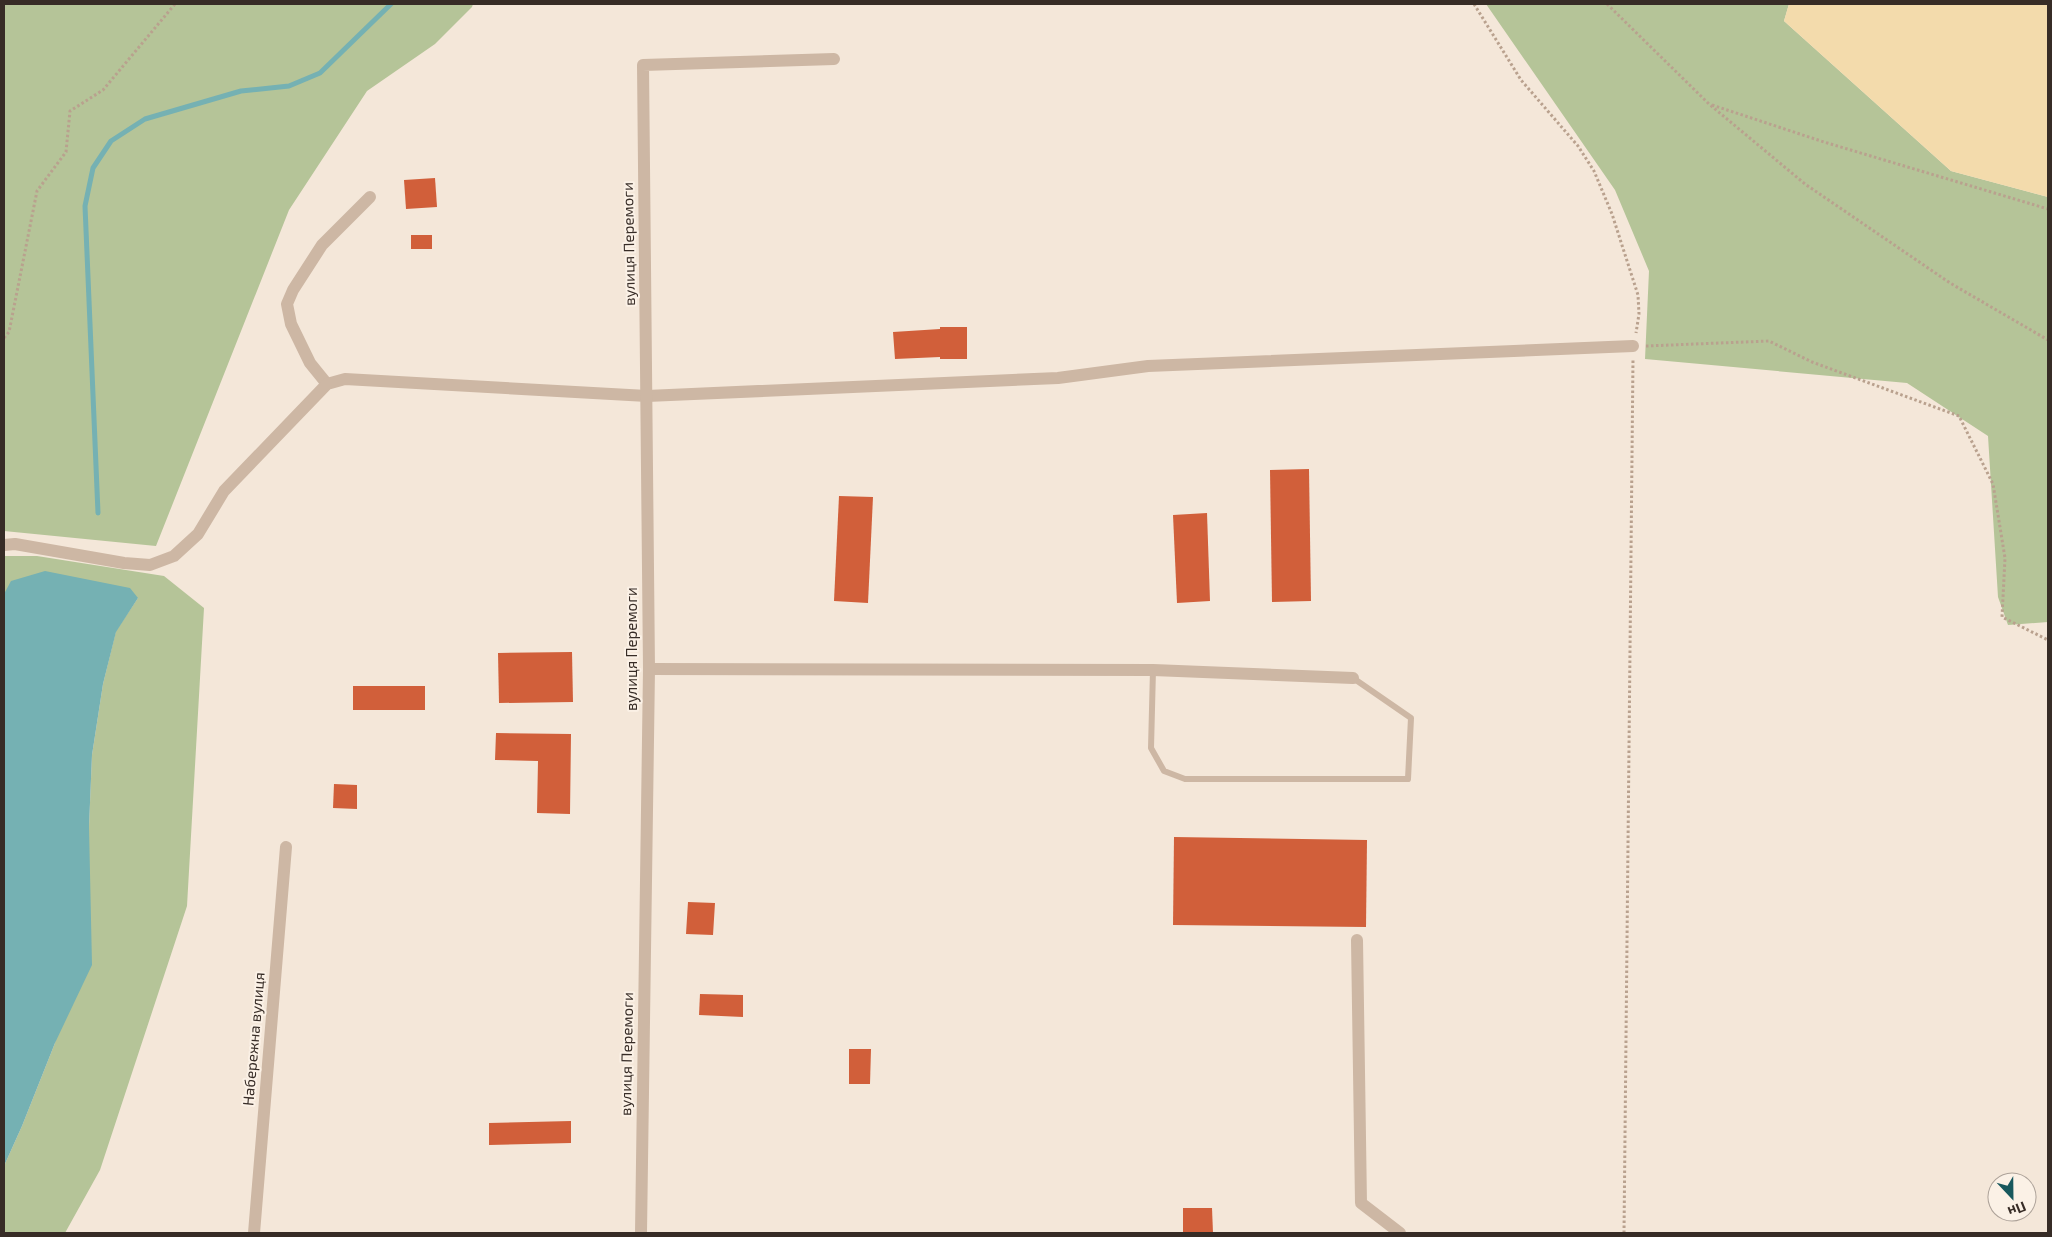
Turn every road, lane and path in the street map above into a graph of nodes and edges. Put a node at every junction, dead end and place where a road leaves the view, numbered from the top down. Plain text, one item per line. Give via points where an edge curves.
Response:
1 (175, 4) edge
2 (1474, 4) edge
3 (1608, 4) edge
4 (834, 59) dead end
5 (1709, 104) junction
6 (370, 197) dead end
7 (2048, 210) edge
8 (4, 338) edge
9 (2048, 340) edge
10 (1633, 346) junction
11 (327, 384) junction
12 (647, 396) junction
13 (4, 544) edge
14 (2048, 640) edge
15 (649, 669) junction
16 (1153, 670) junction
17 (1353, 678) joint
18 (286, 847) dead end
19 (1357, 940) dead end
20 (254, 1233) edge
21 (641, 1233) edge
22 (1400, 1233) edge
23 (1624, 1233) edge

1 - 8 path via 103,90 70,111 66,152 37,191 9,332
2 - 10 path via 1521,80 1578,146 1594,171 1612,214 1638,295 1639,314
3 - 5 path
4 - 12 street, вулиця Перемоги via 643,65
5 - 7 path
5 - 9 path via 1805,184 1950,283
6 - 11 street via 322,245 287,304 290,324 310,363
10 - 12 street via 1148,366 1058,378
10 - 14 path via 1769,341 1812,362 1959,416 1993,484 2005,558 2002,617
10 - 23 path
11 - 12 street via 345,379
11 - 13 street via 224,491 198,534 174,556 150,565
12 - 15 street, вулиця Перемоги
15 - 16 street
15 - 21 street, вулиця Перемоги
16 - 17 street
16 - 17 lane via 1151,748 1164,772 1185,779 1408,779 1411,718
18 - 20 street, Набережна вулиця
19 - 22 street via 1361,1203

